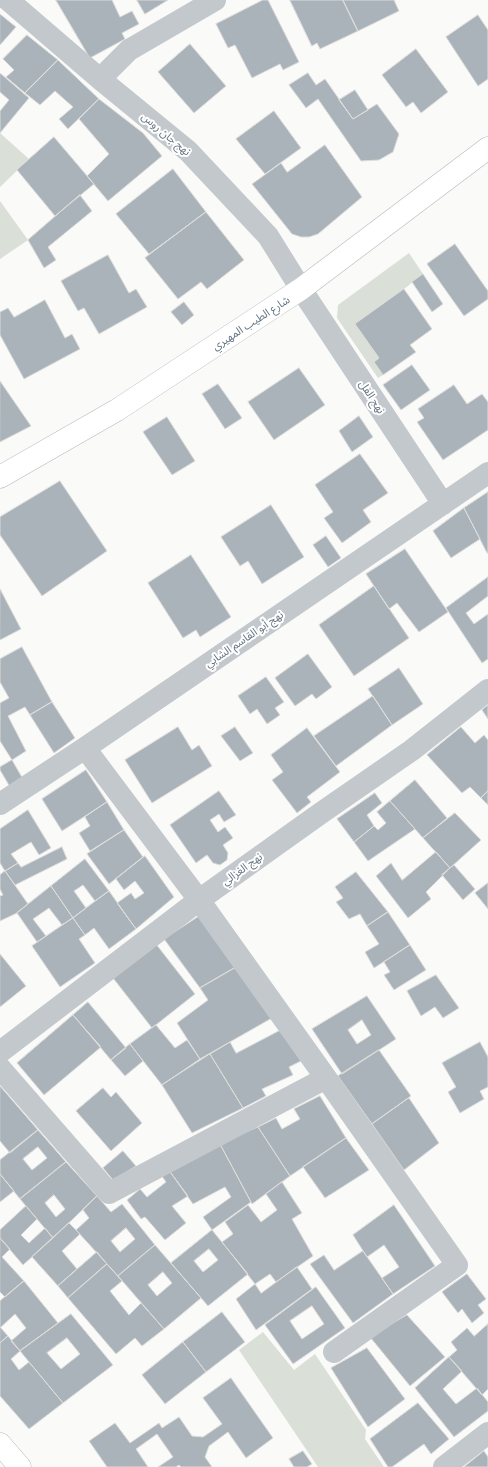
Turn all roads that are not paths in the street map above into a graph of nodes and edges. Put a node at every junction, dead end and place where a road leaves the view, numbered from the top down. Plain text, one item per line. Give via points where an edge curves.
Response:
1 (8, 0) edge
2 (215, 0) edge
3 (100, 79) junction
4 (488, 148) edge
5 (301, 289) junction
6 (488, 473) edge
7 (0, 478) edge
8 (443, 504) junction
9 (488, 690) edge
10 (85, 748) junction
11 (0, 804) edge
12 (199, 900) junction
13 (0, 1052) edge
14 (0, 1068) edge
15 (326, 1078) junction
16 (334, 1352) dead end
17 (488, 1432) edge
18 (0, 1444) edge
19 (20, 1467) edge
20 (444, 1467) edge

1 - 3 street, نهج جان روس
2 - 3 street via 129,50
3 - 5 street, نهج جان روس via 193,157 268,236
4 - 5 street, شارع الطيب المهيري
5 - 7 street, شارع الطيب المهيري via 117,410
5 - 8 street, نهج الفل
6 - 8 street, نهج أبو القاسم الشابي
8 - 10 street, نهج أبو القاسم الشابي
9 - 12 street, نهج الغزالي via 412,750
10 - 11 street, نهج أبو القاسم الشابي
10 - 12 street
12 - 13 street, نهج الغزالي
12 - 15 street
14 - 15 street via 109,1193
15 - 16 street via 457,1265
17 - 20 street
18 - 19 street

